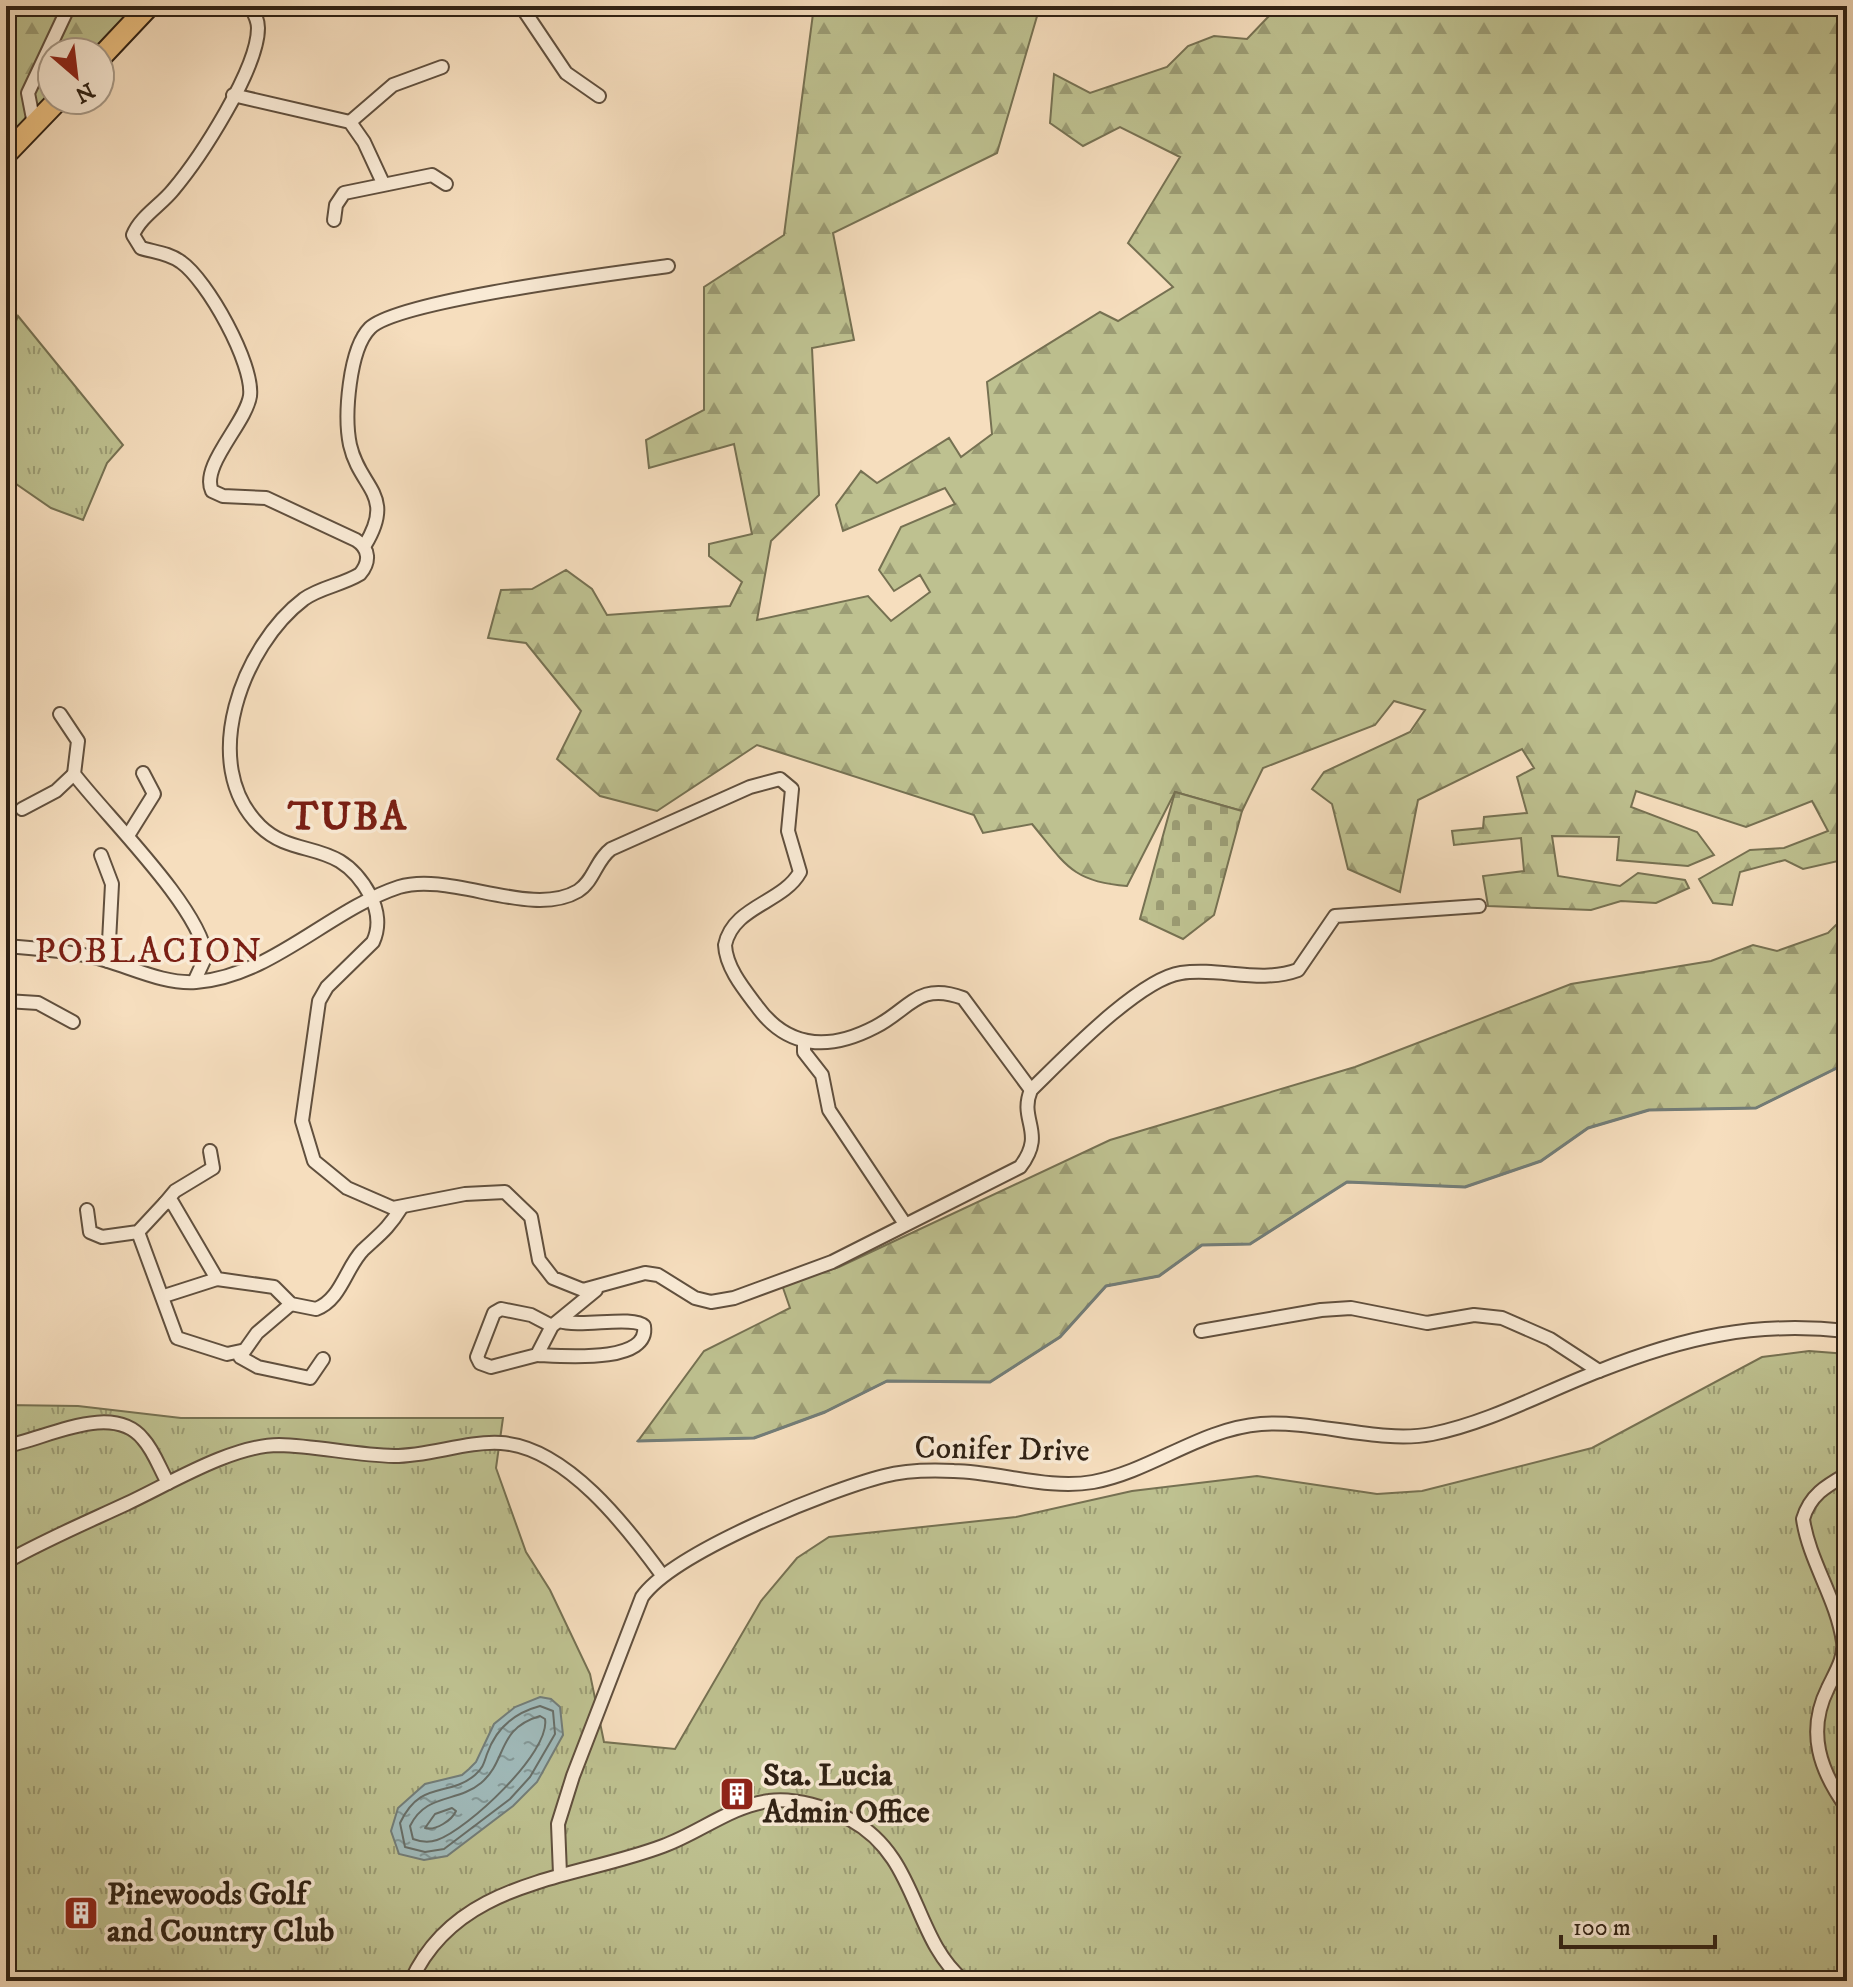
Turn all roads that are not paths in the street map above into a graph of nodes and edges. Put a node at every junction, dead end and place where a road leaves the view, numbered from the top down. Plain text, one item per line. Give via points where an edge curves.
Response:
1 (69, 6) edge
2 (149, 6) edge
3 (250, 6) edge
4 (521, 6) edge
5 (116, 41) edge
6 (442, 67) dead end
7 (233, 95) junction
8 (599, 96) dead end
9 (42, 116) edge
10 (350, 122) junction
11 (34, 124) junction
12 (6, 154) edge
13 (383, 183) junction
14 (446, 184) dead end
15 (334, 220) dead end
16 (668, 266) dead end
17 (365, 545) junction
18 (60, 714) dead end
19 (143, 773) dead end
20 (74, 774) junction
21 (22, 809) dead end
22 (129, 834) junction
23 (101, 855) dead end
24 (371, 897) junction
25 (1479, 906) dead end
26 (6, 946) edge
27 (108, 961) junction
28 (194, 982) junction
29 (6, 1001) edge
30 (73, 1022) dead end
31 (6, 1039) edge
32 (804, 1043) junction
33 (9, 1071) dead end
34 (1031, 1090) junction
35 (210, 1151) dead end
36 (165, 1203) junction
37 (401, 1208) junction
38 (87, 1210) dead end
39 (905, 1224) junction
40 (138, 1232) junction
41 (217, 1279) junction
42 (598, 1288) junction
43 (164, 1296) junction
44 (291, 1304) junction
45 (555, 1323) junction
46 (1201, 1331) dead end
47 (1847, 1331) edge
48 (241, 1351) junction
49 (537, 1355) junction
50 (323, 1359) dead end
51 (1599, 1371) junction
52 (6, 1446) edge
53 (1847, 1474) edge
54 (168, 1483) junction
55 (6, 1562) edge
56 (662, 1575) junction
57 (1847, 1808) edge
58 (560, 1874) junction
59 (411, 1981) edge
60 (964, 1981) edge

1 - 11 street via 28,93
2 - 5 main road
3 - 7 street via 258,32
4 - 8 street via 566,73
6 - 10 street via 393,85
7 - 10 street
7 - 17 street via 202,152 171,193 137,225 134,240 193,271 217,306 247,371 250,399 210,476 212,491 266,498
9 - 11 main road
10 - 13 street
11 - 12 main road
13 - 14 street via 432,175
13 - 15 street via 344,193
16 - 17 street via 462,300 389,316 372,326 353,360 351,381 351,447 378,501 375,526
17 - 24 street via 367,562 360,574 313,594 278,626 239,688 231,734 237,786 257,824 277,837 337,858 356,872
18 - 20 street via 78,741
19 - 22 street via 154,794
20 - 21 street via 56,791
20 - 22 street
22 - 28 street via 203,944 206,956
23 - 27 street via 112,884
24 - 28 street via 254,964
24 - 32 street via 422,883 489,896 566,896 583,887 611,849 750,787 780,779 792,789 788,831 800,872 733,927 725,952 763,1015 776,1029
24 - 37 street via 378,922 373,942 319,1001 302,1121 308,1148 322,1171 369,1199
25 - 34 street via 1335,916 1303,966 1289,974 1180,973 1122,1005
26 - 27 street
27 - 28 street
29 - 30 street via 38,1003
31 - 33 street
32 - 34 street via 862,1033 909,1001 942,991 963,998
32 - 39 street via 804,1052 822,1075 829,1110
34 - 39 street via 1026,1102 1033,1139 1020,1167
35 - 36 street via 213,1168
36 - 40 street
36 - 41 street via 174,1203
37 - 42 street via 465,1194 505,1192 531,1217 545,1271 568,1286
37 - 44 street via 387,1231 360,1254 326,1305 310,1309
38 - 40 street via 87,1226 96,1235
39 - 42 street via 832,1262 720,1301 695,1298 658,1275 645,1273
40 - 43 street
41 - 43 street
41 - 44 street via 274,1287
42 - 45 street
43 - 48 street via 180,1340 227,1354
44 - 48 street
45 - 49 street
45 - 49 street via 501,1309 494,1313 477,1351 480,1363 491,1367
45 - 49 street via 591,1326 634,1320 644,1326 645,1335 630,1350
46 - 51 street via 1351,1308 1427,1323 1474,1315 1502,1318 1550,1339
47 - 51 street, Conifer Drive via 1759,1327 1715,1333
48 - 50 street via 244,1361 258,1367 310,1378
51 - 56 street, Conifer Drive via 1499,1413 1429,1435 1261,1424 1233,1428 1091,1482 955,1471 886,1475 709,1546
52 - 54 street via 103,1421 127,1425 143,1439
53 - 57 street via 1808,1503 1803,1519 1842,1637 1841,1661 1820,1713 1817,1751
54 - 55 street
54 - 56 street via 228,1457 278,1445 392,1456 427,1455 469,1444 518,1446 591,1490 618,1516
56 - 58 street, Conifer Drive via 633,1617 573,1776 558,1824
58 - 59 street via 509,1890 472,1910 427,1954
58 - 60 street via 646,1852 753,1805 786,1801 820,1808 852,1821 883,1845 904,1874 942,1956

